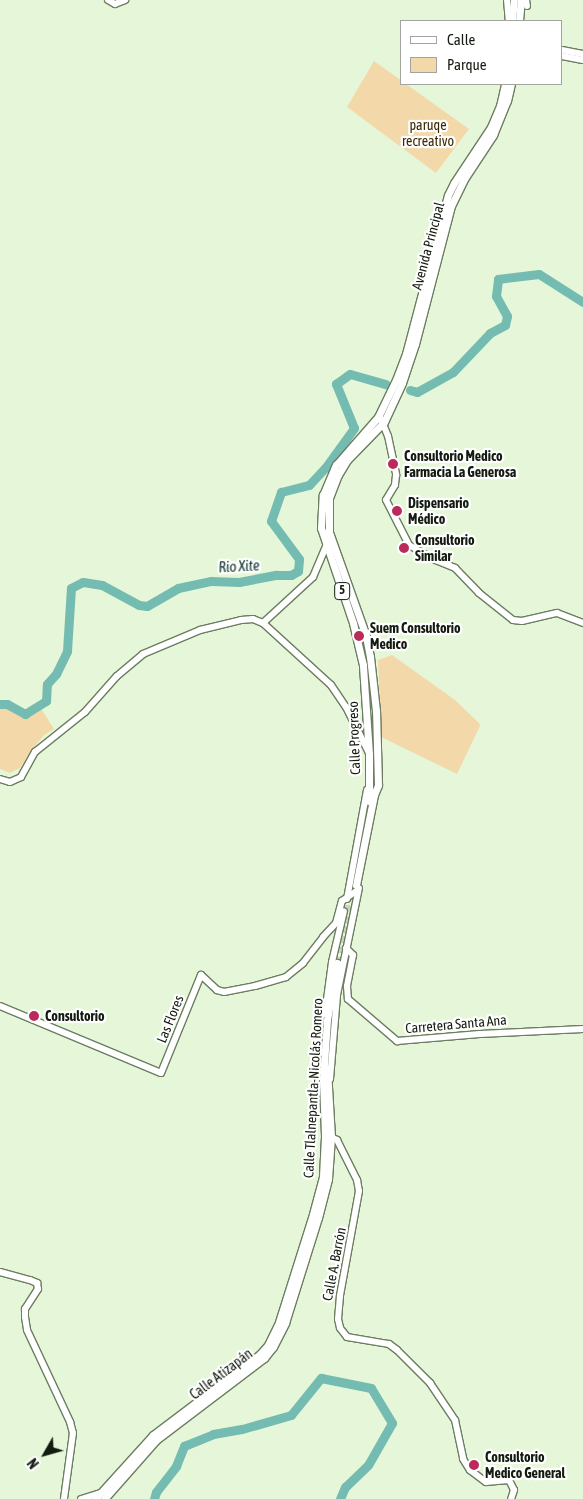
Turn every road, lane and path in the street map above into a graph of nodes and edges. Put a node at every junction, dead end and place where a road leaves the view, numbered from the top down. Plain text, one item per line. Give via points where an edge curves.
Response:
1 (108, 0) edge
2 (124, 0) edge
3 (507, 0) edge
4 (514, 0) edge
5 (521, 0) edge
6 (510, 20) edge
7 (510, 20) edge
8 (519, 20) edge
9 (563, 50) edge
10 (583, 54) edge
11 (563, 56) edge
12 (583, 60) edge
13 (510, 85) edge
14 (381, 419) junction
15 (326, 546) junction
16 (261, 622) junction
17 (583, 623) edge
18 (369, 754) junction
19 (0, 779) edge
20 (368, 784) junction
21 (356, 887) junction
22 (347, 897) junction
23 (355, 904) junction
24 (345, 908) junction
25 (346, 948) junction
26 (334, 954) junction
27 (338, 962) tunnel mouth
28 (0, 1006) edge
29 (583, 1029) edge
30 (326, 1080) junction
31 (331, 1137) junction
32 (307, 1245) junction
33 (0, 1272) edge
34 (104, 1496) edge
35 (64, 1499) edge
36 (81, 1499) edge
37 (95, 1499) edge
38 (511, 1499) edge

1 - 2 street via 115,4
3 - 6 street
4 - 7 main road
5 - 8 main road
9 - 10 street
11 - 12 street
13 - 14 main road, Avenida Principal / 5 via 493,135 464,179 451,206 415,344 402,382
14 - 15 main road, Calle Progreso / 5 via 341,458 326,485 320,518
14 - 17 street via 396,475 395,485 386,500 409,545 455,568 508,618 517,621 557,613
14 - 21 main road, Calle Progreso / 5 via 338,475 329,498 327,517 330,537 364,630 376,711 378,785
15 - 16 street via 313,577
15 - 18 main road, Calle Progreso / 5 via 359,644
16 - 18 street via 318,672 341,698
16 - 19 street via 241,620 211,627 143,654 117,676 85,712 35,752 21,777 10,782
18 - 20 main road, Calle Progreso / 5
20 - 21 main road via 370,793
20 - 22 street, Calle Progreso / 5
21 - 22 street
21 - 23 street
22 - 23 street
22 - 24 street, Calle Progreso / 5
22 - 28 street, Las Flores via 342,901 336,923 303,964 286,977 224,992 217,990 201,975 161,1073
23 - 25 street
24 - 25 street via 343,940
24 - 26 street, Calle Progreso / 5
25 - 26 street
25 - 29 street, Carretera Santa Ana via 353,955 348,999 392,1038 401,1042
25 - 30 street
26 - 30 street, Calle Progreso / 5 via 322,1061
27 - 30 main road, Calle Tlalnepantla-Nicolás Romero via 327,1020
30 - 31 main road, Calle Tlalnepantla-Nicolás Romero
30 - 32 main road, Calle Tlalnepantla-Nicolás Romero via 323,1176
31 - 32 main road, Calle Tlalnepantla-Nicolás Romero via 328,1179
31 - 38 street, Calle A. Barrón via 337,1140 357,1180 359,1191 340,1296 340,1328 348,1337 393,1346 430,1383 457,1425 463,1459 470,1470 482,1480 504,1479 511,1482 514,1490
32 - 34 main road, Calle Atizapán via 285,1323 273,1347 264,1358 156,1440
33 - 35 street via 37,1283 38,1289 25,1309 27,1330 73,1433
34 - 36 street
34 - 37 main road, Calle Atizapán

